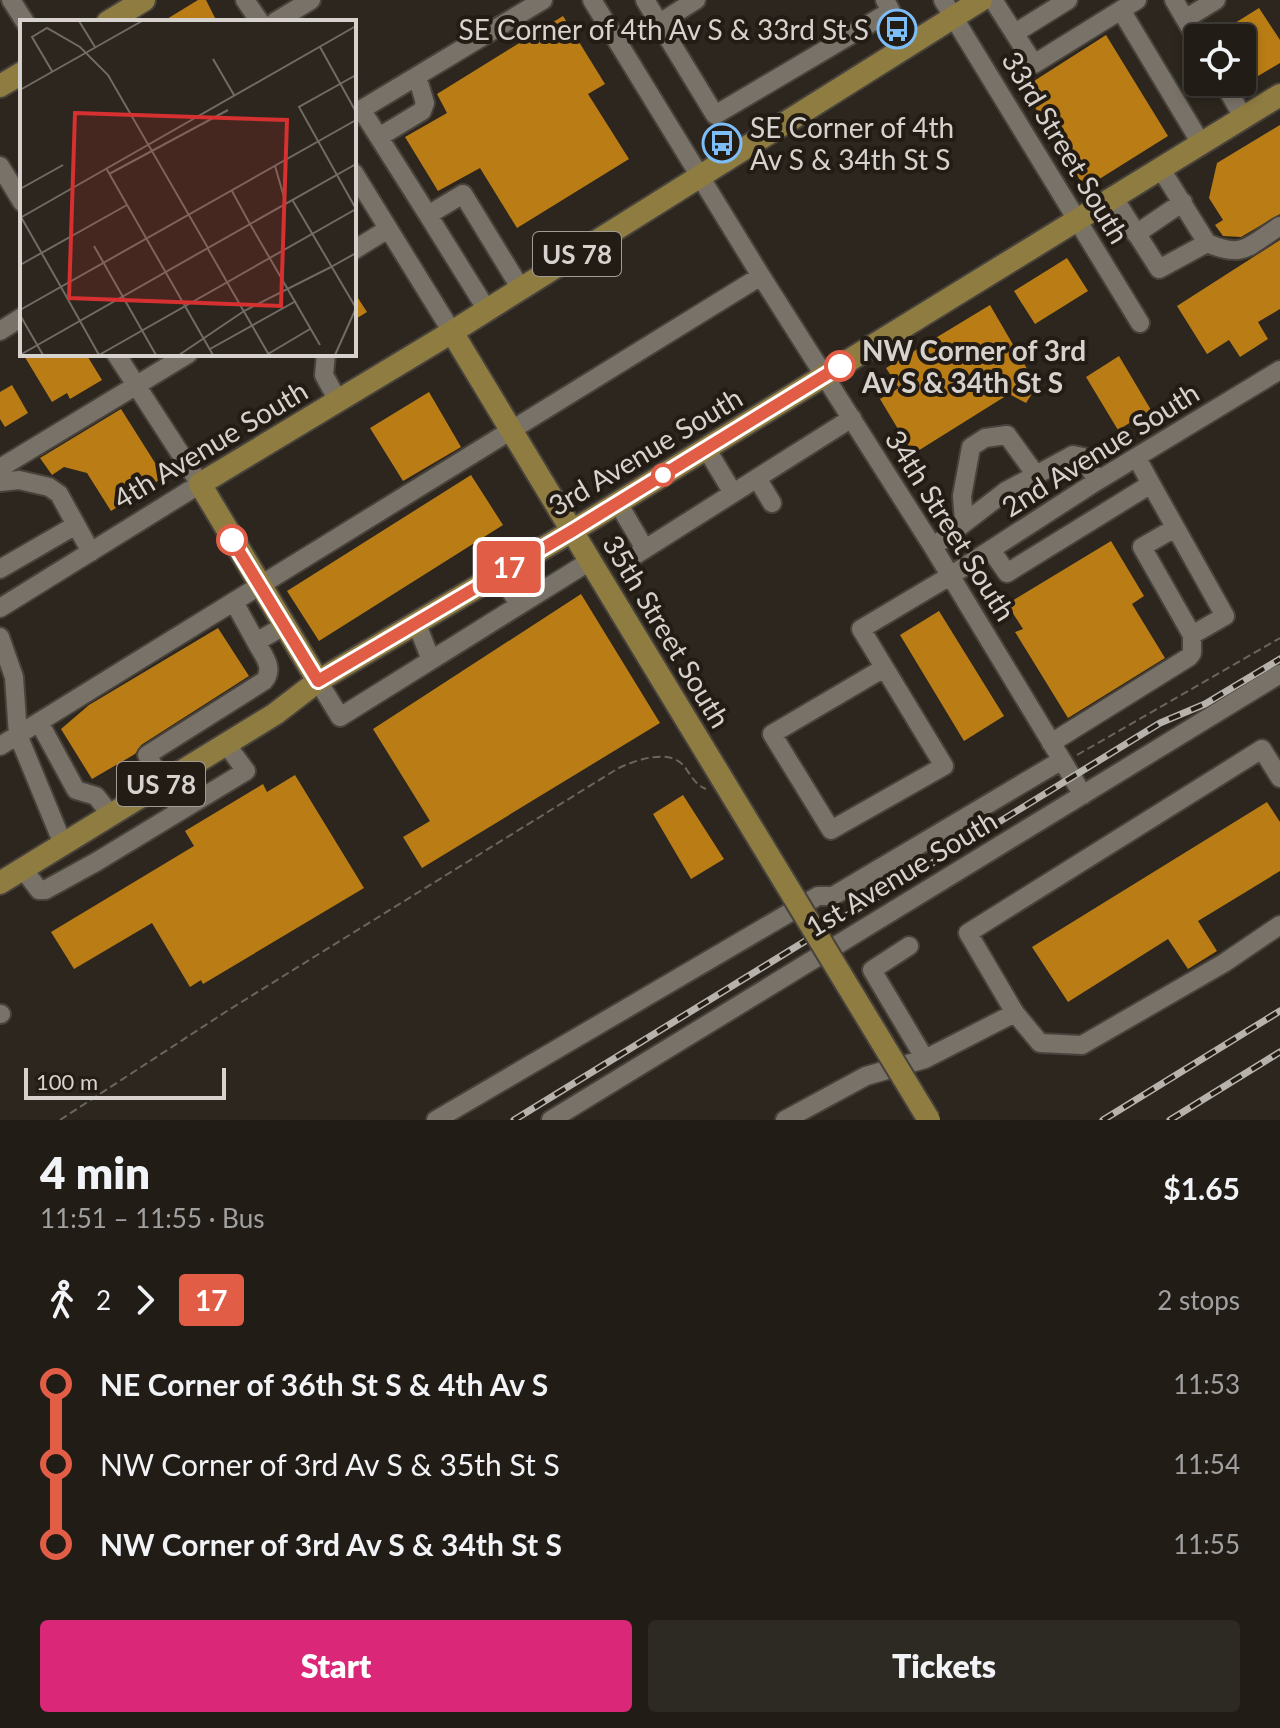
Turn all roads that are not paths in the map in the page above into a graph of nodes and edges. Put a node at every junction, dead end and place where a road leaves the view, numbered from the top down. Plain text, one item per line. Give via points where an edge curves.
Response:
1 (11, 0) edge
2 (144, 0) edge
3 (245, 0) edge
4 (311, 0) edge
5 (543, 0) edge
6 (592, 0) edge
7 (645, 0) edge
8 (696, 0) edge
9 (885, 0) edge
10 (981, 0) edge
11 (993, 0) edge
12 (1068, 0) edge
13 (1174, 0) edge
14 (1216, 0) edge
15 (291, 5) edge
16 (1129, 5) edge
17 (949, 8) edge
18 (1185, 19) junction
19 (24, 20) edge
20 (111, 20) edge
21 (259, 20) edge
22 (277, 20) edge
23 (658, 24) junction
24 (1188, 24) edge
25 (1015, 33) junction
26 (20, 74) edge
27 (417, 76) junction
28 (0, 86) edge
29 (1280, 95) edge
30 (1231, 96) edge
31 (358, 112) edge
32 (1243, 117) junction
33 (379, 137) junction
34 (1202, 145) junction
35 (0, 166) edge
36 (1161, 169) junction
37 (702, 175) junction
38 (356, 176) edge
39 (12, 194) edge
40 (1114, 198) junction
41 (1183, 202) junction
42 (428, 215) junction
43 (1077, 220) junction
44 (1280, 226) edge
45 (388, 229) junction
46 (1136, 234) junction
47 (1207, 243) junction
48 (356, 249) edge
49 (761, 276) junction
50 (521, 289) junction
51 (487, 310) junction
52 (20, 318) edge
53 (1140, 323) dead end
54 (0, 331) edge
55 (452, 332) junction
56 (117, 356) edge
57 (185, 356) edge
58 (326, 356) edge
59 (1280, 370) edge
60 (826, 375) junction
61 (136, 387) junction
62 (338, 401) junction
63 (852, 418) junction
64 (511, 430) junction
65 (706, 448) junction
66 (1137, 458) junction
67 (0, 468) edge
68 (1036, 475) junction
69 (757, 478) junction
70 (1097, 481) junction
71 (0, 482) edge
72 (200, 484) junction
73 (1151, 484) junction
74 (733, 493) junction
75 (618, 503) junction
76 (772, 503) dead end
77 (964, 522) junction
78 (76, 525) junction
79 (1175, 528) junction
80 (572, 531) junction
81 (933, 547) junction
82 (645, 549) junction
83 (991, 550) junction
84 (91, 552) junction
85 (590, 561) junction
86 (626, 561) dead end
87 (0, 569) edge
88 (500, 572) junction
89 (950, 576) junction
90 (0, 579) edge
91 (259, 586) junction
92 (234, 602) junction
93 (7, 604) edge
94 (519, 605) junction
95 (416, 622) junction
96 (284, 626) junction
97 (1192, 635) junction
98 (0, 637) edge
99 (256, 642) junction
100 (431, 660) junction
101 (884, 668) junction
102 (1280, 674) edge
103 (318, 681) junction
104 (8, 690) edge
105 (201, 721) junction
106 (39, 722) junction
107 (12, 726) edge
108 (1051, 743) junction
109 (0, 746) edge
110 (222, 746) junction
111 (1067, 758) junction
112 (1280, 778) edge
113 (163, 783) junction
114 (1083, 795) junction
115 (180, 811) junction
116 (111, 815) junction
117 (67, 842) junction
118 (88, 866) junction
119 (23, 869) junction
120 (0, 883) edge
121 (802, 905) junction
122 (1280, 925) edge
123 (909, 946) dead end
124 (830, 950) junction
125 (1015, 1013) junction
126 (925, 1059) junction
127 (436, 1120) edge
128 (551, 1120) edge
129 (785, 1120) edge
130 (929, 1120) edge

1 - 19 street
2 - 20 main road
3 - 21 street
4 - 15 street
5 - 27 street
6 - 37 street, 34th Street South
7 - 23 street
8 - 23 street
9 - 23 street via 891,11 715,115
10 - 17 main road, 4th Avenue South / US 78
11 - 25 street
12 - 25 street
13 - 18 street
14 - 18 street
15 - 22 street
16 - 25 street via 1034,64
16 - 34 street
17 - 37 main road, 4th Avenue South / US 78
17 - 43 street, 33rd Street South
18 - 24 street
26 - 28 main road
27 - 31 street
27 - 33 street via 425,103 422,111
29 - 32 main road, 3rd Avenue South / US 78
30 - 32 street
31 - 33 street
32 - 34 main road, 3rd Avenue South / US 78
33 - 42 street
34 - 36 main road, 3rd Avenue South / US 78
35 - 39 street
36 - 40 main road, 3rd Avenue South / US 78
36 - 41 street
37 - 49 street, 34th Street South
37 - 50 main road, 4th Avenue South / US 78
38 - 45 street, 35th Street South
40 - 43 main road, 3rd Avenue South / US 78
40 - 46 street
41 - 46 street
41 - 47 street
42 - 50 street via 463,194
42 - 51 street
43 - 53 street, 33rd Street South
43 - 60 main road, 3rd Avenue South / US 78
44 - 47 street via 1237,252
45 - 48 street
45 - 55 street, 35th Street South
46 - 47 street via 1159,269
49 - 60 street, 34th Street South
49 - 64 street
50 - 51 main road, 4th Avenue South / US 78
51 - 55 main road, 4th Avenue South / US 78
52 - 54 street
55 - 62 main road, 4th Avenue South / US 78
55 - 64 main road, 35th Street South
56 - 61 street
57 - 61 street
58 - 62 street via 324,375
59 - 66 street, 2nd Avenue South
60 - 63 street, 34th Street South
60 - 65 main road, 3rd Avenue South / US 78
61 - 67 street
61 - 72 street
62 - 72 main road, 4th Avenue South / US 78
63 - 69 street
63 - 81 street, 34th Street South
64 - 80 main road, 35th Street South
64 - 91 street
65 - 74 street
65 - 75 main road, 3rd Avenue South / US 78
66 - 70 street, 2nd Avenue South
66 - 73 street
68 - 70 street via 1073,455 1083,457
68 - 77 street
68 - 77 street via 1007,435 985,438 971,447 962,496
69 - 74 street
69 - 76 street
70 - 83 street, 2nd Avenue South
71 - 78 street via 49,487 59,494
72 - 84 street, 4th Avenue South
72 - 91 main road
73 - 79 street
73 - 83 street via 1007,573
74 - 82 street
75 - 80 main road, 3rd Avenue South / US 78
75 - 82 street
77 - 81 street
78 - 84 street
78 - 87 street
79 - 97 street via 1225,616
79 - 97 street via 1142,547
80 - 85 main road, 35th Street South
80 - 88 main road, 3rd Avenue South / US 78
81 - 89 street, 34th Street South
82 - 86 street
83 - 89 street, 2nd Avenue South
84 - 93 street, 4th Avenue South
85 - 94 street
85 - 130 main road, 35th Street South, bridge
88 - 94 street
88 - 95 main road, 3rd Avenue South / US 78
89 - 101 street, 2nd Avenue South via 861,629
89 - 108 street, 34th Street South
90 - 93 street
91 - 92 street
91 - 96 main road
92 - 99 street
92 - 106 street
94 - 100 street
95 - 100 street
95 - 103 main road, 3rd Avenue South / US 78
96 - 99 street
96 - 103 main road
97 - 108 street via 1189,657
98 - 104 street via 14,677
99 - 105 street via 269,676
100 - 103 street via 340,717
101 - 101 street via 944,766 831,830 772,734
102 - 114 street, 1st Avenue South
103 - 110 main road, 3rd Avenue South / US 78
104 - 107 street
105 - 110 street
105 - 113 street via 147,755
106 - 107 street
106 - 116 street via 76,790 96,796
107 - 109 street
107 - 117 street
108 - 111 street, 34th Street South
110 - 113 main road, 3rd Avenue South / US 78
110 - 115 street via 246,771
111 - 114 street, 34th Street South
111 - 121 street, 1st Avenue South via 833,896 818,896
112 - 125 street via 1262,749 968,933
113 - 115 street
113 - 116 main road, 3rd Avenue South / US 78
114 - 124 street, 1st Avenue South
115 - 118 street
116 - 117 main road, 3rd Avenue South / US 78
117 - 118 street
117 - 119 main road, 3rd Avenue South / US 78
118 - 119 street via 45,890 39,890
119 - 120 main road, 3rd Avenue South / US 78
121 - 124 street
121 - 127 street, 1st Avenue South
122 - 125 street via 1082,1045 1040,1043
123 - 126 street via 872,970
124 - 128 street, 1st Avenue South
125 - 126 street
126 - 129 street via 866,1076

